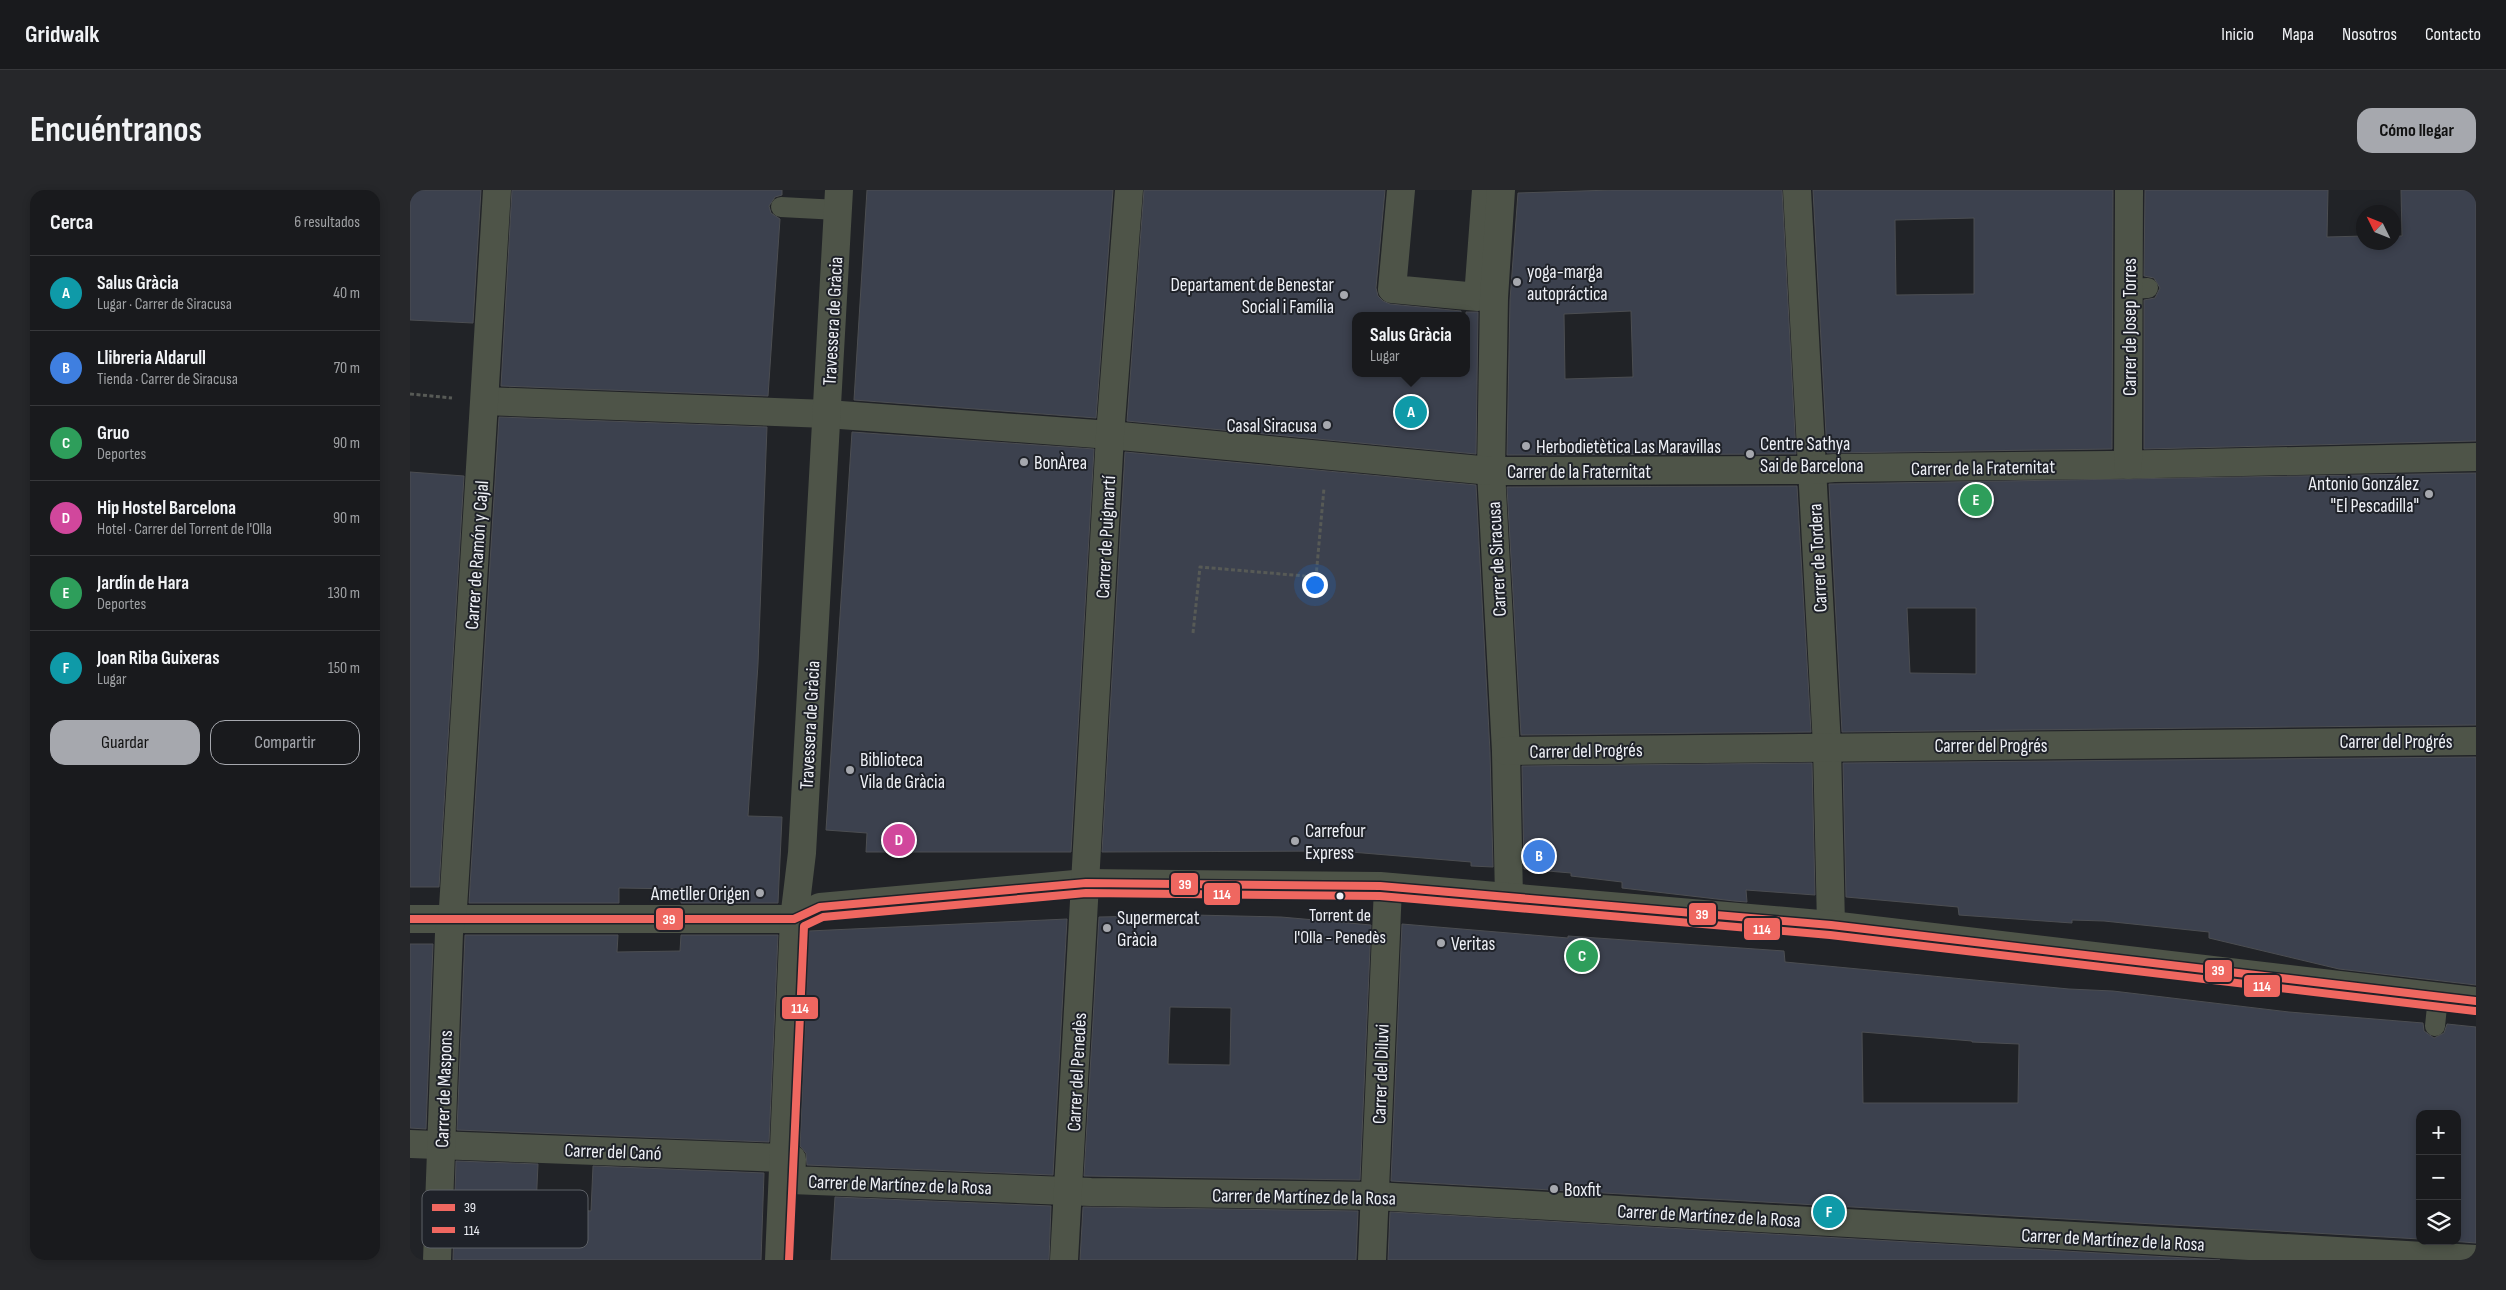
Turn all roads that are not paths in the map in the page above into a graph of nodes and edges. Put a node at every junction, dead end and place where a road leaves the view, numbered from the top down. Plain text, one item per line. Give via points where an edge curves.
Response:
1 (497, 190) edge
2 (1129, 190) edge
3 (1401, 190) edge
4 (1486, 190) edge
5 (1501, 190) edge
6 (1797, 190) edge
7 (2129, 190) edge
8 (839, 200) edge
9 (781, 207) dead end
10 (485, 400) junction
11 (820, 413) junction
12 (1110, 435) junction
13 (2476, 457) edge
14 (2128, 465) junction
15 (1491, 470) junction
16 (1812, 470) junction
17 (2476, 741) edge
18 (1827, 746) junction
19 (1506, 751) junction
20 (1086, 883) junction
21 (1388, 887) junction
22 (1509, 898) junction
23 (410, 919) edge
24 (452, 919) junction
25 (794, 919) junction
26 (1831, 925) junction
27 (2438, 997) junction
28 (2476, 1001) edge
29 (2435, 1026) dead end
30 (410, 1144) edge
31 (441, 1144) junction
32 (784, 1158) junction
33 (439, 1190) edge
34 (1068, 1192) junction
35 (1375, 1196) junction
36 (2476, 1259) edge
37 (779, 1260) edge
38 (1064, 1260) edge
39 (1372, 1260) edge

1 - 10 street, Carrer de Ramón y Cajal
2 - 12 street, Carrer de Puigmartí
3 - 4 street via 1392,289 1478,297
5 - 15 street, Carrer de Siracusa via 1494,298
6 - 16 street, Carrer de Tordera
7 - 14 street, Carrer de Josep Torres via 2138,288
8 - 9 lane
8 - 11 street, Travessera de Gràcia
10 - 11 street, Carrer de la Fraternitat
10 - 24 street, Carrer de Ramón y Cajal
11 - 12 street, Carrer de la Fraternitat
11 - 25 street, Travessera de Gràcia via 802,853
12 - 15 street, Carrer de la Fraternitat
12 - 20 street, Carrer de Puigmartí
13 - 14 street, Carrer de la Fraternitat
14 - 16 street, Carrer de la Fraternitat
15 - 16 street, Carrer de la Fraternitat
15 - 19 street, Carrer de Siracusa
16 - 18 street, Carrer de Tordera
17 - 18 street, Carrer del Progrés
18 - 19 street, Carrer del Progrés
18 - 26 street, Carrer de Tordera
19 - 22 street, Carrer de Siracusa
20 - 21 street
20 - 25 street via 820,907
20 - 34 street, Carrer del Penedès
21 - 22 street
21 - 35 street, Carrer del Diluvi
22 - 26 street
23 - 24 street
24 - 25 street
24 - 31 street, Carrer de Maspons
25 - 32 street, Travessera de Gràcia
26 - 27 street
27 - 28 street
27 - 29 lane
30 - 31 street, Carrer del Canó
31 - 32 street, Carrer del Canó
31 - 33 street, Carrer de Maspons
32 - 34 street, Carrer de Martínez de la Rosa via 792,1159 791,1180
32 - 37 street, Travessera de Gràcia
34 - 35 street, Carrer de Martínez de la Rosa
34 - 38 street, Carrer del Penedès
35 - 36 street, Carrer de Martínez de la Rosa
35 - 39 street, Carrer del Diluvi

